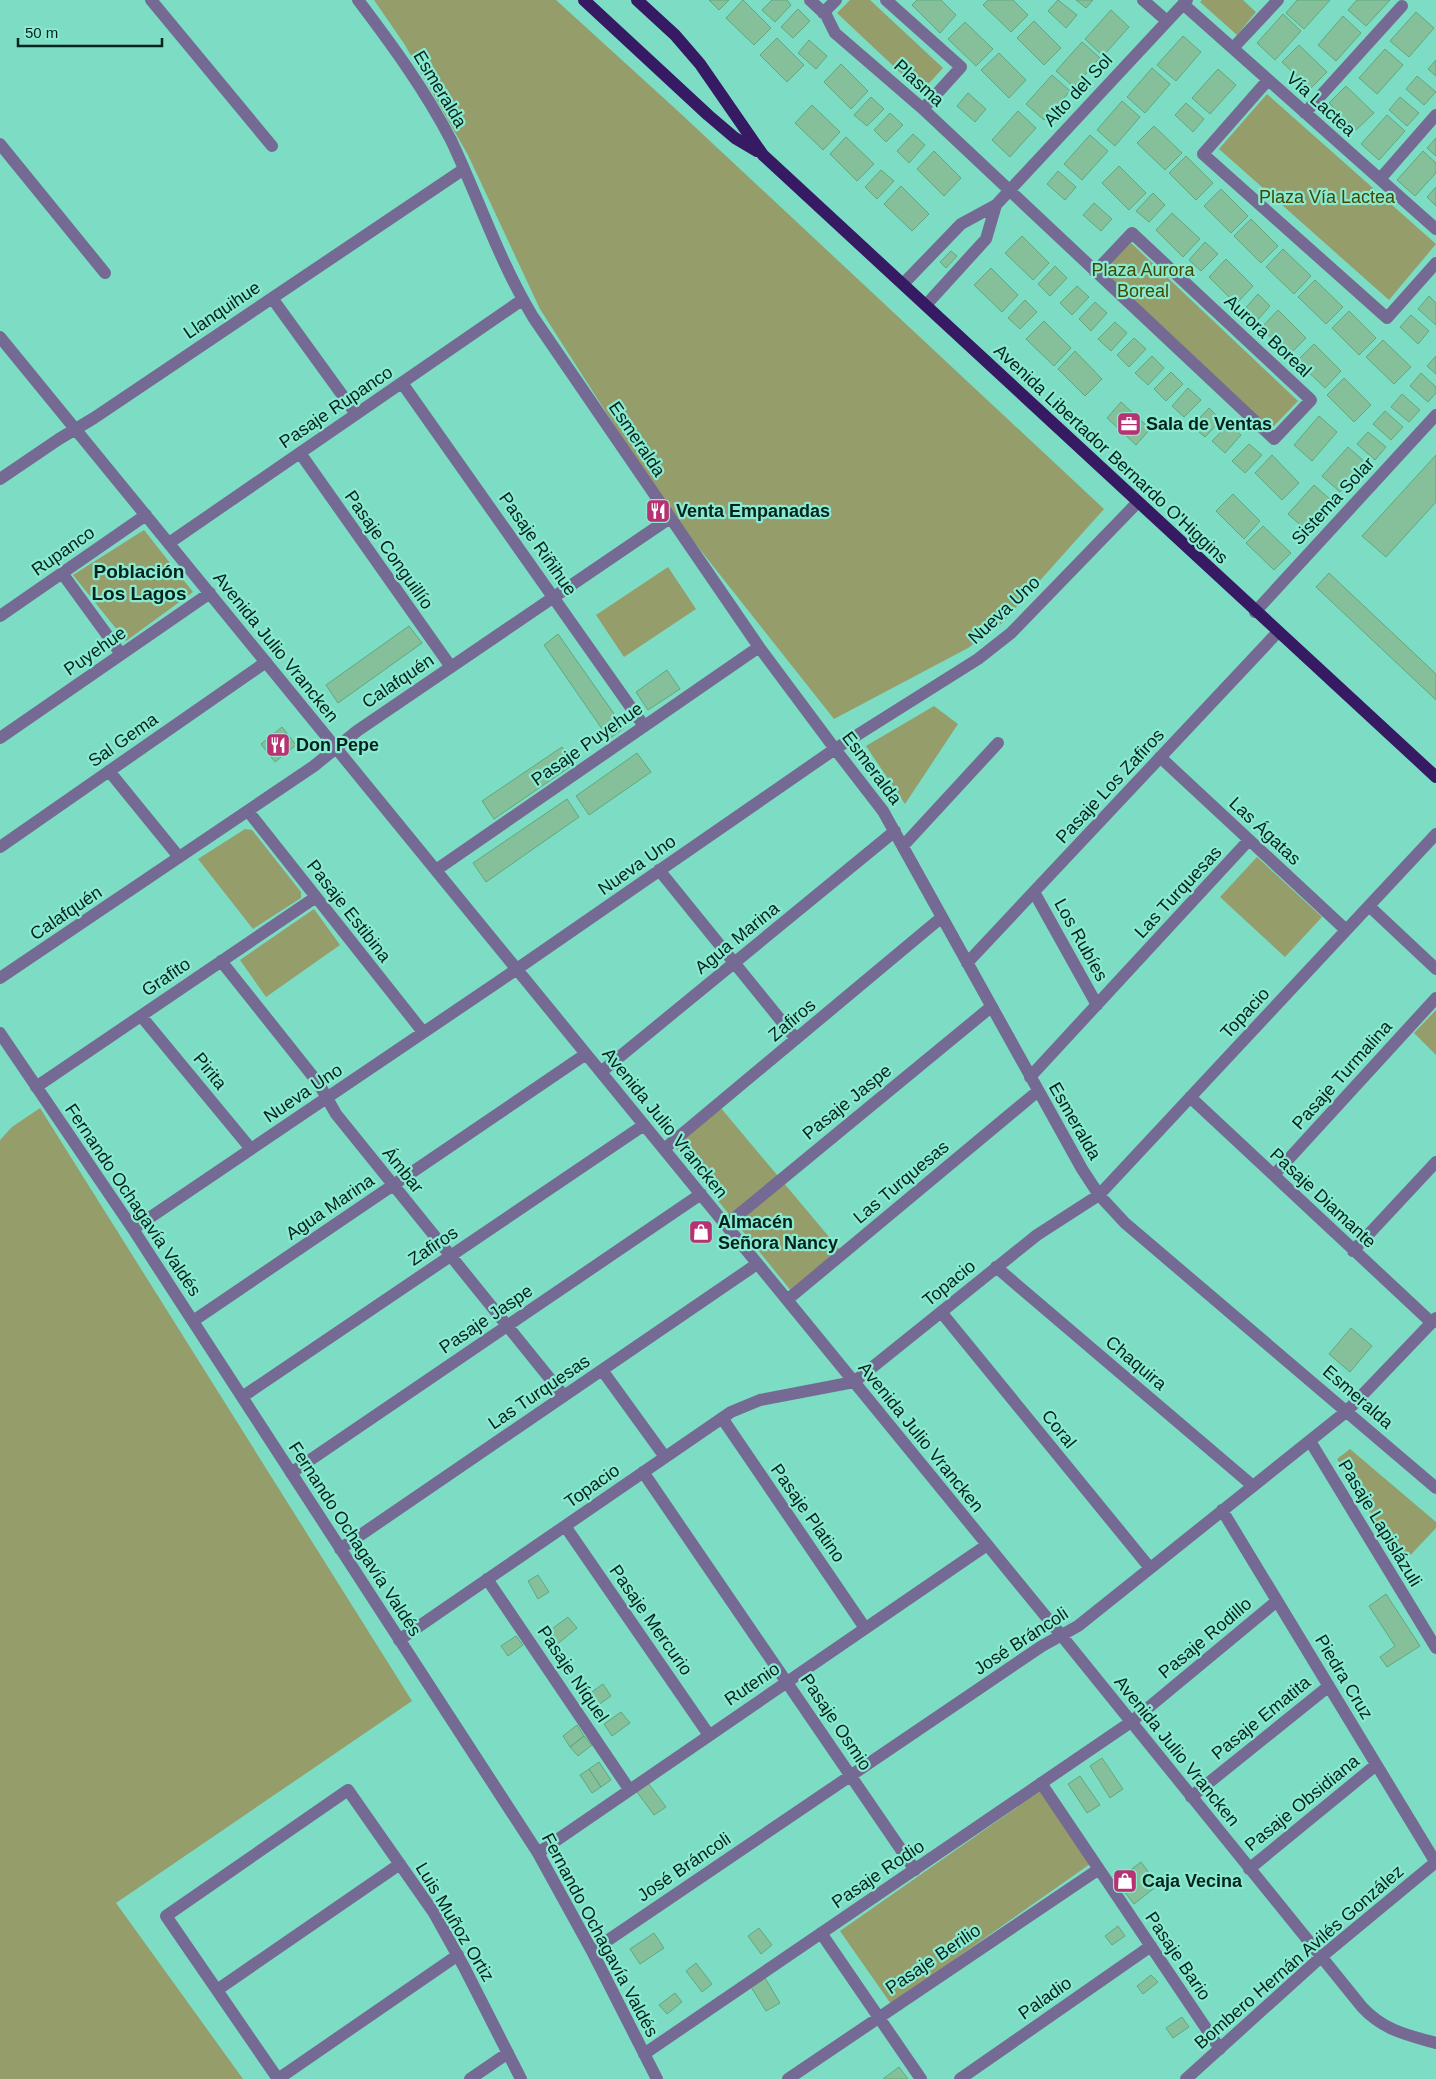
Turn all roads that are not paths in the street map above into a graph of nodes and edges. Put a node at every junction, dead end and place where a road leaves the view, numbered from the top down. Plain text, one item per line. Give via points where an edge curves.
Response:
1 (151, 0) edge
2 (358, 0) edge
3 (584, 0) edge
4 (638, 0) edge
5 (810, 0) edge
6 (836, 0) edge
7 (886, 0) edge
8 (1143, 0) edge
9 (1278, 0) edge
10 (1185, 2) edge
11 (1402, 6) dead end
12 (823, 13) junction
13 (1167, 21) junction
14 (1233, 48) junction
15 (1268, 80) junction
16 (923, 109) junction
17 (1305, 113) junction
18 (1436, 115) edge
19 (0, 144) edge
20 (272, 146) dead end
21 (763, 155) junction
22 (464, 169) junction
23 (1380, 179) junction
24 (1009, 191) junction
25 (996, 205) junction
26 (1436, 229) edge
27 (1436, 263) edge
28 (1095, 272) junction
29 (104, 273) dead end
30 (903, 284) junction
31 (272, 298) junction
32 (522, 300) junction
33 (926, 305) junction
34 (0, 336) edge
35 (402, 383) junction
36 (356, 414) junction
37 (1436, 415) edge
38 (76, 429) junction
39 (300, 453) junction
40 (0, 479) edge
41 (1138, 502) junction
42 (146, 515) junction
43 (670, 518) junction
44 (169, 543) junction
45 (62, 572) junction
46 (210, 593) junction
47 (553, 597) junction
48 (1255, 612) junction
49 (0, 616) edge
50 (1278, 632) junction
51 (759, 647) junction
52 (121, 654) junction
53 (266, 662) junction
54 (450, 667) junction
55 (644, 726) junction
56 (0, 738) edge
57 (998, 744) dead end
58 (336, 748) junction
59 (835, 749) junction
60 (1160, 758) junction
61 (109, 771) junction
62 (1436, 777) edge
63 (248, 810) junction
64 (895, 831) junction
65 (1436, 834) edge
66 (1249, 840) junction
67 (903, 846) junction
68 (0, 848) edge
69 (179, 857) junction
70 (436, 870) junction
71 (659, 870) junction
72 (1034, 892) junction
73 (316, 897) junction
74 (1369, 906) junction
75 (942, 917) junction
76 (1346, 930) junction
77 (221, 961) junction
78 (734, 963) junction
79 (967, 963) junction
80 (516, 969) junction
81 (1436, 969) edge
82 (0, 978) edge
83 (1436, 998) edge
84 (1097, 1005) junction
85 (992, 1007) junction
86 (141, 1016) junction
87 (423, 1032) junction
88 (0, 1033) edge
89 (796, 1039) junction
90 (586, 1054) junction
91 (600, 1072) junction
92 (1030, 1077) junction
93 (36, 1087) junction
94 (1038, 1091) junction
95 (1190, 1097) junction
96 (326, 1098) junction
97 (644, 1125) junction
98 (251, 1149) junction
99 (664, 1149) junction
100 (1436, 1162) edge
101 (1274, 1176) junction
102 (393, 1185) junction
103 (700, 1194) junction
104 (1099, 1195) junction
105 (726, 1225) junction
106 (133, 1229) junction
107 (1354, 1251) junction
108 (450, 1256) junction
109 (757, 1264) junction
110 (996, 1267) junction
111 (787, 1300) junction
112 (941, 1312) junction
113 (193, 1321) junction
114 (1434, 1321) edge
115 (507, 1326) junction
116 (602, 1370) junction
117 (854, 1382) junction
118 (564, 1396) junction
119 (242, 1397) junction
120 (1347, 1411) junction
121 (722, 1418) junction
122 (1310, 1441) junction
123 (665, 1457) junction
124 (643, 1472) junction
125 (291, 1473) junction
126 (1253, 1486) junction
127 (1436, 1488) edge
128 (1222, 1510) junction
129 (565, 1526) junction
130 (987, 1545) junction
131 (340, 1549) junction
132 (1150, 1568) junction
133 (487, 1579) junction
134 (1277, 1601) junction
135 (865, 1628) junction
136 (1432, 1631) edge
137 (1061, 1635) junction
138 (399, 1640) junction
139 (1436, 1648) edge
140 (787, 1681) junction
141 (1329, 1686) junction
142 (1131, 1722) junction
143 (709, 1735) junction
144 (1376, 1765) junction
145 (851, 1775) junction
146 (1041, 1783) junction
147 (630, 1789) junction
148 (1192, 1797) junction
149 (538, 1853) junction
150 (1436, 1862) edge
151 (400, 1864) junction
152 (1098, 1869) junction
153 (1249, 1869) junction
154 (915, 1870) junction
155 (822, 1933) junction
156 (1151, 1946) junction
157 (592, 1951) junction
158 (458, 1955) junction
159 (1321, 1957) junction
160 (217, 1990) junction
161 (879, 2017) junction
162 (1436, 2043) edge
163 (1220, 2049) junction
164 (508, 2053) junction
165 (644, 2054) junction
166 (793, 2078) edge
167 (278, 2079) edge
168 (470, 2079) edge
169 (521, 2079) edge
170 (657, 2079) edge
171 (921, 2079) edge
172 (960, 2079) edge
173 (1186, 2079) edge

1 - 20 street
2 - 22 street, Esmeralda via 418,83
3 - 21 main road, Avenida Libertador Bernardo O'Higgins via 708,116
4 - 21 main road, Avenida Libertador Bernardo O'Higgins via 700,64
5 - 12 street, Plasma
6 - 12 street
7 - 16 street via 961,67
8 - 13 street
9 - 14 street
10 - 13 street, Alto del Sol
10 - 14 street, Vía Lactea
11 - 17 street
12 - 16 street, Plasma via 835,33
13 - 24 street, Alto del Sol
14 - 15 street, Vía Lactea
15 - 17 street, Vía Lactea
15 - 27 street via 1203,154 1387,318
16 - 24 street, Plasma
17 - 23 street, Vía Lactea
18 - 23 street
19 - 29 street
21 - 30 main road, Avenida Libertador Bernardo O'Higgins
22 - 31 street, Llanquihue
22 - 32 street, Esmeralda
23 - 26 street, Vía Lactea
24 - 25 street, Alto del Sol
24 - 28 street, Aurora Boreal
25 - 30 street, Alto del Sol via 961,224
25 - 33 street, Alto del Sol via 986,239
28 - 28 street, Aurora Boreal via 1132,233 1311,400 1274,440
30 - 33 main road, Avenida Libertador Bernardo O'Higgins
31 - 36 street
31 - 38 street, Llanquihue
32 - 35 street, Pasaje Rupanco
32 - 43 street, Esmeralda
33 - 41 main road, Avenida Libertador Bernardo O'Higgins
34 - 38 street, Avenida Julio Vrancken
35 - 36 street, Pasaje Rupanco
35 - 47 street, Pasaje Riñihue
36 - 39 street, Pasaje Rupanco
37 - 48 street, Sistema Solar
38 - 40 street, Llanquihue
38 - 42 street, Avenida Julio Vrancken
39 - 44 street, Pasaje Rupanco
39 - 54 street, Pasaje Conguillío
41 - 48 main road, Avenida Libertador Bernardo O'Higgins
41 - 59 street, Nueva Uno via 1000,643
42 - 44 street, Avenida Julio Vrancken
42 - 45 street, Rupanco
43 - 47 street, Calafquén
43 - 51 street, Esmeralda
44 - 46 street, Avenida Julio Vrancken
45 - 49 street, Rupanco
45 - 52 street
46 - 52 street, Puyehue
46 - 53 street, Avenida Julio Vrancken
47 - 54 street, Calafquén
47 - 55 street, Pasaje Riñihue
48 - 50 main road, Avenida Libertador Bernardo O'Higgins
50 - 60 street, Pasaje Los Zafiros
50 - 62 main road, Avenida Libertador Bernardo O'Higgins
51 - 55 street, Pasaje Puyehue
51 - 59 street, Esmeralda
52 - 56 street, Puyehue
53 - 58 street, Avenida Julio Vrancken
53 - 61 street, Sal Gema
54 - 58 street, Calafquén via 357,730
55 - 70 street, Pasaje Puyehue
57 - 67 street
58 - 63 street, Calafquén
58 - 70 street, Avenida Julio Vrancken
59 - 64 street, Esmeralda via 873,796
59 - 71 street, Nueva Uno
60 - 66 street, Las Ágatas
60 - 72 street, Pasaje Los Zafiros
61 - 68 street, Sal Gema
61 - 69 street
63 - 69 street, Calafquén
63 - 73 street, Pasaje Estibina
64 - 67 street, Esmeralda
64 - 78 street, Agua Marina
65 - 74 street, Topacio
66 - 76 street, Las Ágatas
66 - 84 street, Las Turquesas
67 - 75 street, Esmeralda
69 - 82 street, Calafquén
70 - 80 street, Avenida Julio Vrancken
71 - 78 street
71 - 80 street, Nueva Uno
72 - 79 street, Pasaje Los Zafiros
72 - 84 street, Los Rubíes
73 - 77 street, Grafito
73 - 87 street, Pasaje Estibina
74 - 76 street, Topacio
74 - 81 street
75 - 79 street, Esmeralda
75 - 89 street, Zafiros
76 - 95 street, Topacio
77 - 86 street, Grafito
77 - 96 street, Ámbar via 319,1084
78 - 89 street
78 - 91 street, Agua Marina
79 - 85 street, Esmeralda
80 - 87 street, Nueva Uno
80 - 90 street, Avenida Julio Vrancken
83 - 101 street, Pasaje Turmalina
84 - 92 street, Las Turquesas
85 - 92 street, Esmeralda
85 - 105 street, Pasaje Jaspe
86 - 93 street, Grafito
86 - 98 street, Pirita
87 - 96 street, Nueva Uno
88 - 93 street, Fernando Ochagavía Valdés
89 - 99 street, Zafiros
90 - 91 street, Avenida Julio Vrancken
90 - 102 street, Agua Marina
91 - 97 street, Avenida Julio Vrancken
92 - 94 street, Esmeralda
93 - 106 street, Fernando Ochagavía Valdés
94 - 104 street, Esmeralda
94 - 111 street, Las Turquesas
95 - 101 street, Pasaje Diamante
95 - 104 street, Topacio
96 - 98 street, Nueva Uno
96 - 102 street, Ámbar
97 - 99 street, Avenida Julio Vrancken
97 - 108 street, Zafiros
98 - 106 street, Nueva Uno
99 - 103 street, Avenida Julio Vrancken
100 - 107 street
101 - 107 street, Pasaje Diamante
102 - 108 street, Ámbar
102 - 113 street, Agua Marina
103 - 105 street, Avenida Julio Vrancken
103 - 115 street, Pasaje Jaspe
104 - 110 street, Topacio via 1048,1226
104 - 120 street, Esmeralda via 1125,1223
105 - 109 street, Avenida Julio Vrancken
106 - 113 street, Fernando Ochagavía Valdés
107 - 114 street, Pasaje Diamante
108 - 115 street, Ámbar
108 - 119 street, Zafiros
109 - 111 street, Avenida Julio Vrancken
109 - 116 street, Las Turquesas
110 - 112 street, Topacio
110 - 126 street, Chaquira
111 - 117 street, Avenida Julio Vrancken
112 - 117 street, Topacio
112 - 132 street, Coral
113 - 119 street, Fernando Ochagavía Valdés
114 - 120 street, José Bráncoli
115 - 118 street, Ámbar
115 - 125 street, Pasaje Jaspe
116 - 118 street, Las Turquesas
116 - 123 street
117 - 121 street, Topacio via 760,1400
117 - 130 street, Avenida Julio Vrancken
118 - 131 street, Las Turquesas
119 - 125 street, Fernando Ochagavía Valdés
120 - 122 street, José Bráncoli
120 - 127 street, Esmeralda
121 - 123 street, Topacio
121 - 135 street, Pasaje Platino
122 - 126 street, José Bráncoli
122 - 136 street, Pasaje Lapislázuli
123 - 124 street, Topacio
124 - 129 street, Topacio
124 - 140 street, Pasaje Osmio
125 - 131 street, Fernando Ochagavía Valdés
126 - 128 street, José Bráncoli
128 - 132 street, José Bráncoli
128 - 134 street, Piedra Cruz
129 - 133 street, Topacio
129 - 143 street, Pasaje Mercurio
130 - 135 street, Rutenio
130 - 137 street, Avenida Julio Vrancken
131 - 138 street, Fernando Ochagavía Valdés
132 - 137 street, José Bráncoli via 1078,1626
133 - 138 street, Topacio
133 - 147 street, Pasaje Níquel
134 - 141 street, Piedra Cruz
134 - 142 street, Pasaje Rodillo
135 - 140 street, Rutenio
136 - 139 street, Pasaje Lapislázuli
137 - 142 street, Avenida Julio Vrancken
137 - 145 street, José Bráncoli
138 - 149 street, Fernando Ochagavía Valdés
140 - 143 street, Rutenio
140 - 145 street, Pasaje Osmio
141 - 144 street, Piedra Cruz
141 - 148 street, Pasaje Ematita
142 - 146 street, Pasaje Rodio
142 - 148 street, Avenida Julio Vrancken
143 - 147 street, Rutenio
144 - 150 street, Piedra Cruz
144 - 153 street, Pasaje Obsidiana
145 - 154 street, Pasaje Osmio
145 - 157 street, José Bráncoli
146 - 152 street, Pasaje Bario
146 - 154 street, Pasaje Rodio
147 - 149 street, Rutenio
148 - 153 street, Avenida Julio Vrancken
149 - 157 street, Fernando Ochagavía Valdés
150 - 159 street, Bombero Hernán Avilés González
151 - 158 street, Luis Muñoz Ortiz
151 - 160 street
151 - 160 street, Luis Muñoz Ortiz via 348,1790 166,1916
152 - 156 street, Pasaje Bario
152 - 161 street, Pasaje Berilio
153 - 159 street, Avenida Julio Vrancken
154 - 155 street, Pasaje Rodio
155 - 161 street
155 - 165 street, Pasaje Rodio
156 - 163 street, Pasaje Bario
156 - 172 street, Paladio
157 - 165 street, Fernando Ochagavía Valdés
158 - 164 street, Luis Muñoz Ortiz
158 - 167 street
159 - 162 street, Avenida Julio Vrancken via 1362,2007 1380,2023 1401,2034
159 - 163 street, Bombero Hernán Avilés González
160 - 167 street
161 - 166 street, Pasaje Berilio
161 - 171 street
163 - 173 street, Bombero Hernán Avilés González
164 - 168 street
164 - 169 street, Luis Muñoz Ortiz
165 - 170 street, Fernando Ochagavía Valdés

